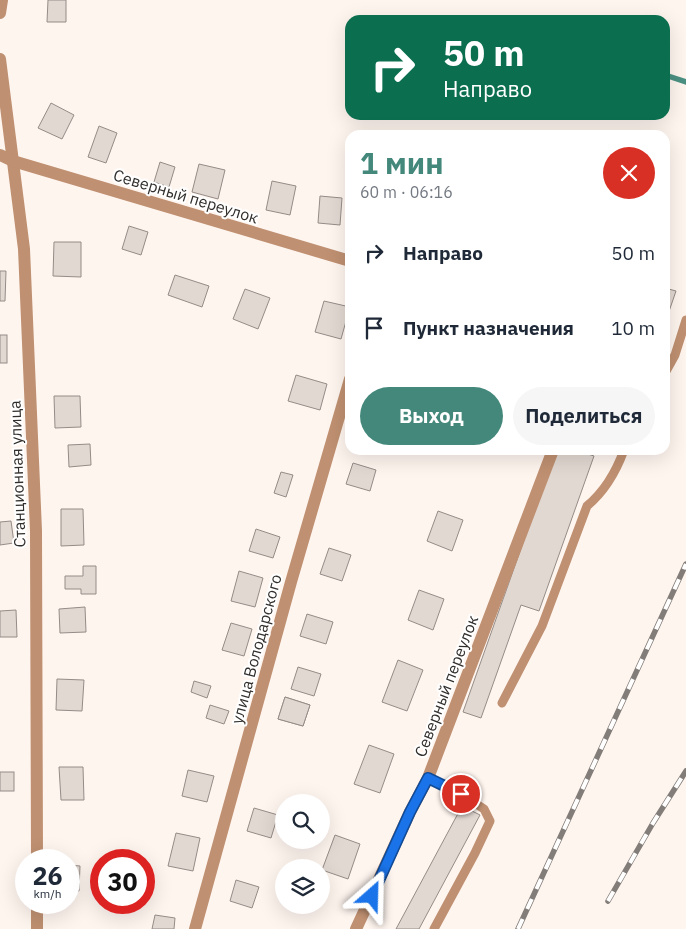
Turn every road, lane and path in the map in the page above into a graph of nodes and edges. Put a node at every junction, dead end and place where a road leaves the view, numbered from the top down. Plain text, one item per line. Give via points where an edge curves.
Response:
1 (2, 0) edge
2 (0, 13) edge
3 (0, 58) edge
4 (0, 155) edge
5 (14, 161) junction
6 (345, 260) edge
7 (686, 320) edge
8 (670, 363) edge
9 (345, 397) edge
10 (551, 455) edge
11 (622, 455) edge
12 (502, 703) dead end
13 (428, 778) junction
14 (37, 849) edge
15 (37, 914) edge
16 (37, 929) edge
17 (196, 929) edge
18 (356, 929) edge
19 (434, 929) edge

1 - 2 street
3 - 5 street, Станционная улица
4 - 5 street, Северный переулок
5 - 6 street, Северный переулок
5 - 14 street, Станционная улица via 24,249 36,531
7 - 8 lane
9 - 17 street, улица Володарского
10 - 13 street, Северный переулок
11 - 12 lane via 599,496 587,506 542,626
13 - 18 street, Северный переулок
13 - 19 lane via 484,809 490,821
15 - 16 street

